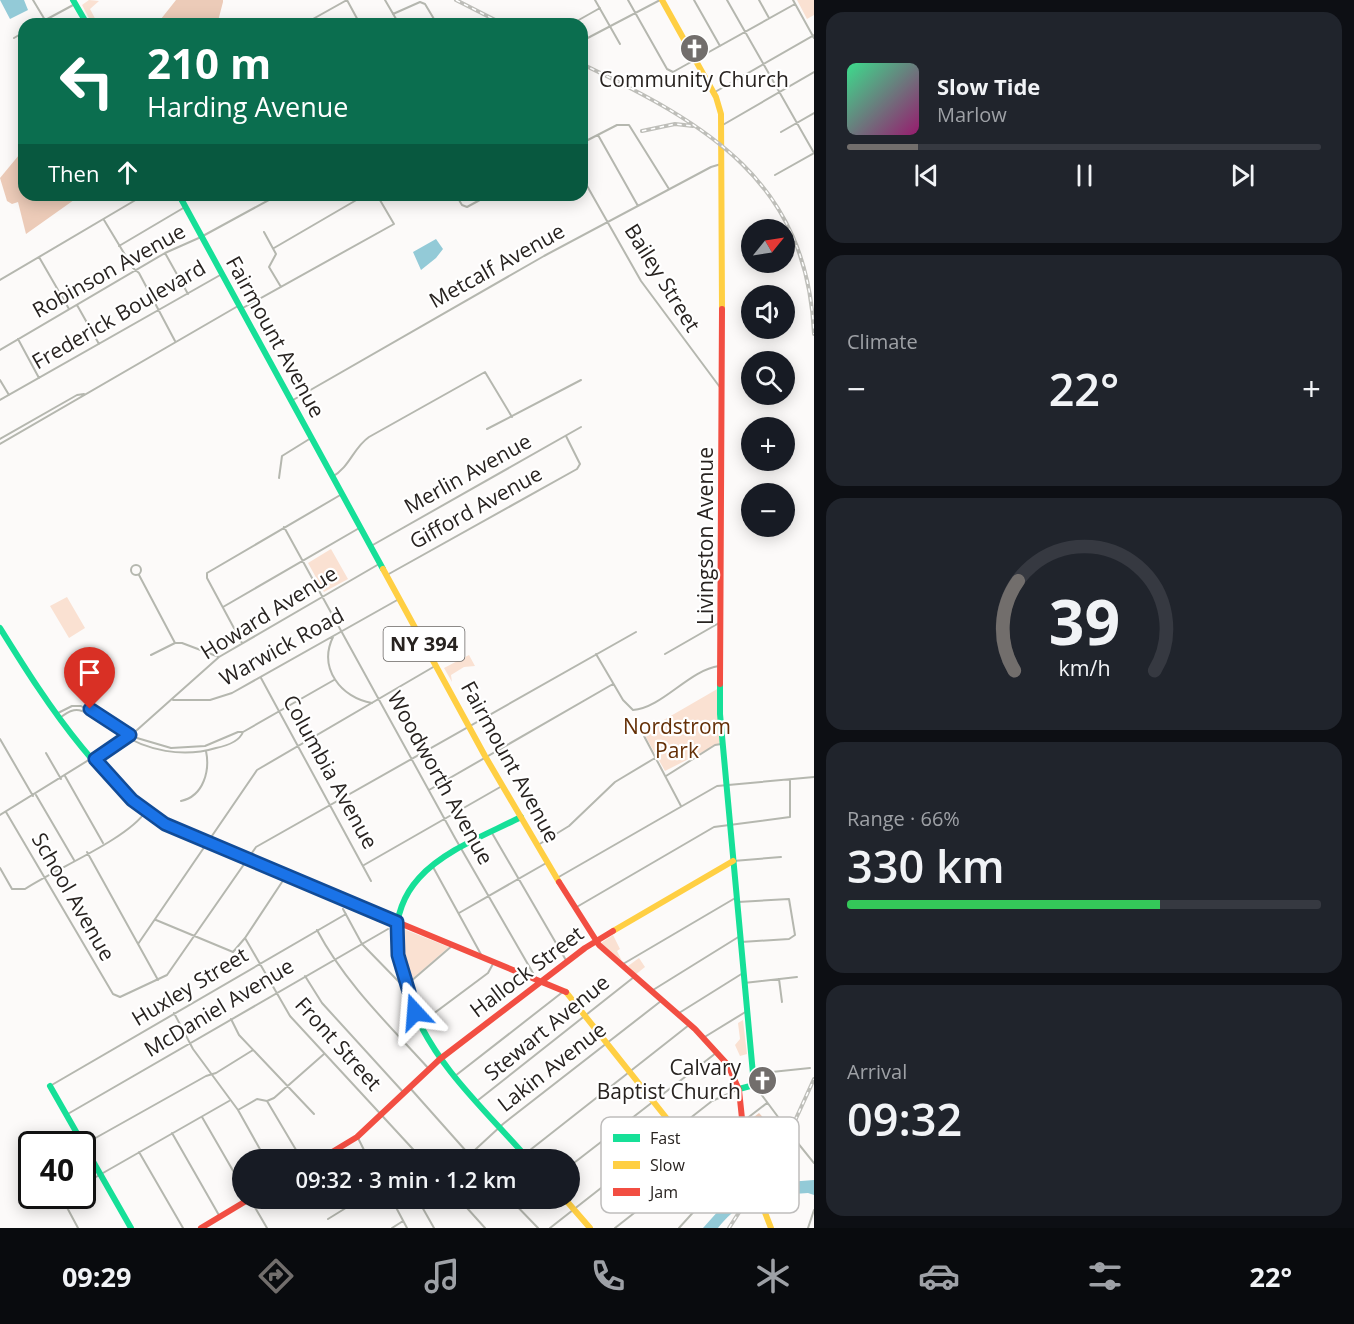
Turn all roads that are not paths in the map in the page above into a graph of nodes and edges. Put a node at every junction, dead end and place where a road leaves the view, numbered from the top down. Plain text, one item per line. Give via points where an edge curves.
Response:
1 (33, 0) edge
2 (347, 0) edge
3 (385, 0) edge
4 (595, 0) edge
5 (628, 0) edge
6 (661, 0) edge
7 (694, 0) edge
8 (727, 0) edge
9 (759, 0) edge
10 (793, 0) edge
11 (74, 2) edge
12 (795, 4) junction
13 (600, 8) junction
14 (393, 14) junction
15 (636, 14) junction
16 (44, 18) edge
17 (48, 18) edge
18 (83, 18) edge
19 (315, 18) edge
20 (357, 18) edge
21 (395, 18) edge
22 (434, 18) edge
23 (582, 18) edge
24 (769, 18) junction
25 (611, 27) junction
26 (745, 32) junction
27 (18, 36) edge
28 (814, 36) edge
29 (14, 38) dead end
30 (588, 38) edge
31 (620, 44) dead end
32 (720, 46) junction
33 (696, 60) junction
34 (763, 64) junction
35 (814, 72) edge
36 (714, 92) junction
37 (779, 92) junction
38 (814, 113) edge
39 (721, 116) junction
40 (730, 120) junction
41 (797, 123) junction
42 (721, 126) junction
43 (781, 132) dead end
44 (598, 135) junction
45 (588, 140) edge
46 (814, 153) edge
47 (721, 164) junction
48 (775, 175) dead end
49 (588, 187) edge
50 (669, 189) junction
51 (134, 201) edge
52 (182, 201) edge
53 (267, 201) edge
54 (354, 201) edge
55 (381, 201) edge
56 (461, 201) edge
57 (476, 201) edge
58 (638, 206) junction
59 (185, 207) junction
60 (104, 219) junction
61 (609, 222) junction
62 (264, 232) dead end
63 (201, 237) junction
64 (119, 246) junction
65 (274, 247) junction
66 (165, 253) junction
67 (39, 257) junction
68 (135, 270) junction
69 (222, 274) junction
70 (0, 280) edge
71 (281, 287) junction
72 (188, 294) junction
73 (76, 304) junction
74 (240, 307) junction
75 (69, 309) junction
76 (159, 310) junction
77 (18, 339) junction
78 (176, 341) junction
79 (99, 344) junction
80 (0, 350) edge
81 (39, 378) junction
82 (0, 380) edge
83 (581, 380) dead end
84 (722, 390) junction
85 (84, 394) junction
86 (9, 395) junction
87 (0, 400) edge
88 (291, 401) junction
89 (512, 417) junction
90 (581, 427) dead end
91 (487, 429) dead end
92 (566, 436) junction
93 (311, 438) junction
94 (0, 439) edge
95 (0, 444) edge
96 (332, 477) junction
97 (279, 478) dead end
98 (342, 494) junction
99 (285, 527) junction
100 (361, 527) junction
101 (370, 546) junction
102 (304, 561) junction
103 (380, 563) junction
104 (139, 574) dead end
105 (386, 576) junction
106 (323, 597) junction
107 (399, 599) junction
108 (223, 608) junction
109 (722, 622) junction
110 (0, 628) edge
111 (342, 631) junction
112 (636, 632) dead end
113 (334, 636) junction
114 (175, 643) junction
115 (243, 643) junction
116 (596, 654) junction
117 (664, 654) dead end
118 (151, 655) dead end
119 (219, 657) junction
120 (436, 665) junction
121 (722, 666) junction
122 (261, 677) junction
123 (334, 680) junction
124 (613, 684) junction
125 (378, 699) junction
126 (173, 700) junction
127 (372, 703) junction
128 (280, 711) junction
129 (58, 716) junction
130 (470, 726) junction
131 (243, 732) junction
132 (130, 735) junction
133 (644, 736) dead end
134 (126, 738) junction
135 (0, 740) edge
136 (722, 744) junction
137 (299, 745) junction
138 (206, 751) junction
139 (46, 753) dead end
140 (485, 756) junction
141 (655, 758) junction
142 (95, 759) junction
143 (412, 760) junction
144 (65, 776) junction
145 (666, 776) junction
146 (814, 777) edge
147 (61, 779) junction
148 (790, 780) junction
149 (725, 785) junction
150 (502, 786) junction
151 (429, 790) junction
152 (34, 795) junction
153 (181, 801) dead end
154 (332, 806) junction
155 (681, 806) junction
156 (146, 811) junction
157 (6, 812) junction
158 (0, 815) edge
159 (521, 817) junction
160 (445, 819) junction
161 (729, 824) junction
162 (492, 834) junction
163 (103, 843) junction
164 (207, 843) junction
165 (538, 845) junction
166 (462, 850) junction
167 (87, 852) junction
168 (781, 857) dead end
169 (246, 859) junction
170 (74, 860) junction
171 (733, 861) junction
172 (548, 862) junction
173 (364, 866) junction
174 (433, 867) junction
175 (0, 868) edge
176 (45, 876) junction
177 (286, 876) junction
178 (557, 878) junction
179 (518, 879) junction
180 (371, 881) dead end
181 (488, 896) junction
182 (737, 899) junction
183 (575, 908) junction
184 (343, 909) dead end
185 (459, 913) junction
186 (346, 914) junction
187 (155, 919) junction
188 (397, 922) junction
189 (388, 929) dead end
190 (317, 930) junction
191 (194, 936) junction
192 (245, 938) junction
193 (740, 939) junction
194 (595, 941) junction
195 (138, 944) junction
196 (363, 944) junction
197 (453, 945) junction
198 (483, 958) junction
199 (333, 960) junction
200 (494, 962) junction
201 (567, 962) junction
202 (259, 963) junction
203 (621, 966) junction
204 (744, 973) junction
205 (305, 976) junction
206 (634, 977) junction
207 (797, 977) dead end
208 (779, 979) junction
209 (158, 980) junction
210 (539, 981) junction
211 (744, 983) junction
212 (405, 984) junction
213 (564, 991) junction
214 (650, 991) junction
215 (276, 993) junction
216 (661, 1001) junction
217 (782, 1002) dead end
218 (748, 1011) junction
219 (174, 1013) junction
220 (677, 1014) junction
221 (587, 1016) junction
222 (231, 1018) junction
223 (420, 1023) junction
224 (689, 1025) junction
225 (704, 1038) junction
226 (190, 1042) junction
227 (608, 1043) junction
228 (253, 1050) junction
229 (718, 1051) junction
230 (324, 1054) junction
231 (440, 1059) junction
232 (810, 1068) dead end
233 (429, 1069) junction
234 (631, 1072) junction
235 (209, 1074) junction
236 (753, 1074) junction
237 (456, 1076) junction
238 (754, 1085) junction
239 (50, 1086) joint
240 (410, 1087) junction
241 (288, 1088) junction
242 (739, 1089) junction
243 (404, 1093) junction
244 (229, 1101) junction
245 (267, 1101) junction
246 (477, 1101) junction
247 (653, 1101) junction
248 (767, 1102) junction
249 (238, 1110) junction
250 (314, 1114) dead end
251 (381, 1114) junction
252 (66, 1115) junction
253 (202, 1116) junction
254 (633, 1117) edge
255 (666, 1117) edge
256 (692, 1117) edge
257 (742, 1117) edge
258 (748, 1117) edge
259 (778, 1117) edge
260 (500, 1126) junction
261 (75, 1131) edge
262 (172, 1133) junction
263 (357, 1137) junction
264 (96, 1138) edge
265 (601, 1142) edge
266 (799, 1144) edge
267 (260, 1149) edge
268 (295, 1149) edge
269 (337, 1149) edge
270 (363, 1149) edge
271 (413, 1149) edge
272 (466, 1149) edge
273 (475, 1149) edge
274 (520, 1149) edge
275 (537, 1149) edge
276 (139, 1152) junction
277 (580, 1158) edge
278 (814, 1163) edge
279 (96, 1168) edge
280 (232, 1169) edge
281 (100, 1175) junction
282 (96, 1177) edge
283 (601, 1189) edge
284 (68, 1209) edge
285 (233, 1209) edge
286 (256, 1209) edge
287 (344, 1209) edge
288 (397, 1209) edge
289 (423, 1209) edge
290 (468, 1209) edge
291 (520, 1209) edge
292 (574, 1210) junction
293 (814, 1210) edge
294 (633, 1213) edge
295 (692, 1213) edge
296 (765, 1213) edge
297 (220, 1217) junction
298 (328, 1219) dead end
299 (813, 1219) edge
300 (403, 1221) junction
301 (78, 1228) edge
302 (130, 1228) edge
303 (183, 1228) edge
304 (201, 1228) edge
305 (267, 1228) edge
306 (392, 1228) edge
307 (407, 1228) edge
308 (434, 1228) edge
309 (486, 1228) edge
310 (538, 1228) edge
311 (550, 1228) edge
312 (590, 1228) edge
313 (615, 1228) edge
314 (679, 1228) edge
315 (771, 1228) edge
316 (808, 1228) edge

1 - 16 street
2 - 19 street
2 - 20 street
3 - 14 street
4 - 13 street
5 - 15 street
6 - 15 street
6 - 33 street, Livingston Avenue
7 - 32 street
8 - 26 street
9 - 24 street
10 - 12 street
11 - 17 street
11 - 18 street
12 - 24 street
12 - 28 street
13 - 23 street
13 - 25 street
14 - 21 street
14 - 22 street via 420,2
15 - 25 street
15 - 33 street via 667,69 673,72
24 - 26 street
25 - 30 street
25 - 31 street
26 - 32 street
26 - 34 street
27 - 29 street
28 - 34 street
32 - 33 street
33 - 36 street, Livingston Avenue
34 - 36 street
34 - 37 street
35 - 37 street
36 - 39 street, Livingston Avenue
37 - 40 street
37 - 41 street
38 - 41 street
39 - 40 street
39 - 42 street, Livingston Avenue
40 - 42 street
41 - 43 street
41 - 46 street
42 - 47 street, Livingston Avenue
44 - 45 street
44 - 50 street via 628,124
44 - 58 street
46 - 48 street
47 - 50 street, Metcalf Avenue
47 - 84 street, Livingston Avenue
49 - 61 street, Bailey Street
50 - 58 street, Metcalf Avenue
51 - 60 street
52 - 59 street, Fairmount Avenue / NY 394
53 - 63 street, Robinson Avenue
54 - 65 street
55 - 71 street via 394,224
56 - 57 street via 465,206
58 - 61 street, Metcalf Avenue
59 - 63 street, Fairmount Avenue / NY 394
59 - 64 street
60 - 64 street
60 - 67 street
61 - 84 street, Bailey Street via 641,281
61 - 88 street, Metcalf Avenue
62 - 65 street
63 - 66 street, Robinson Avenue
63 - 69 street, Fairmount Avenue / NY 394
64 - 68 street
65 - 71 street via 276,254 268,267
66 - 68 street, Robinson Avenue
66 - 72 street
67 - 70 street
67 - 75 street
68 - 73 street, Robinson Avenue
68 - 76 street
69 - 72 street, Frederick Boulevard
69 - 74 street, Fairmount Avenue / NY 394
71 - 74 street
72 - 76 street, Frederick Boulevard
73 - 75 street, Robinson Avenue
73 - 79 street
74 - 78 street
74 - 88 street, Fairmount Avenue / NY 394
75 - 77 street, Robinson Avenue
76 - 78 street
76 - 79 street, Frederick Boulevard
77 - 80 street, Robinson Avenue
77 - 81 street
78 - 85 street
79 - 81 street, Frederick Boulevard
81 - 86 street, Frederick Boulevard
82 - 86 street
83 - 89 street
84 - 109 street, Livingston Avenue
85 - 94 street
85 - 95 street
86 - 87 street, Frederick Boulevard
88 - 93 street, Fairmount Avenue / NY 394
89 - 91 street
89 - 96 street via 485,372 369,437 356,449 346,467
90 - 92 street, Merlin Avenue
92 - 101 street, Merlin Avenue
92 - 105 street, Gifford Avenue via 580,466
93 - 96 street, Fairmount Avenue / NY 394
93 - 97 street via 282,456
96 - 98 street, Fairmount Avenue / NY 394
98 - 99 street
98 - 100 street, Fairmount Avenue / NY 394
99 - 102 street, Woodworth Avenue
99 - 108 street via 206,574
100 - 101 street, Fairmount Avenue / NY 394
100 - 102 street
101 - 103 street, Fairmount Avenue / NY 394
102 - 106 street, Woodworth Avenue
102 - 108 street
103 - 105 street, Fairmount Avenue / NY 394
103 - 106 street, Howard Avenue
104 - 114 street
105 - 107 street, Fairmount Avenue / NY 394
106 - 111 street, Woodworth Avenue
106 - 115 street, Howard Avenue
107 - 111 street, Warwick Road
107 - 120 street, Fairmount Avenue / NY 394
108 - 115 street
109 - 117 street
109 - 121 street, Livingston Avenue
110 - 129 street
111 - 113 street, Warwick Road
111 - 125 street, Woodworth Avenue
112 - 116 street
113 - 122 street, Warwick Road
113 - 123 street via 329,660
114 - 118 street
114 - 119 street
115 - 119 street, Howard Avenue
116 - 124 street
116 - 130 street
119 - 126 street, Howard Avenue
120 - 125 street
120 - 130 street, Fairmount Avenue / NY 394
121 - 124 street via 707,670 633,710
121 - 136 street, Livingston Avenue
122 - 126 street, Warwick Road via 221,698
122 - 128 street, Columbia Avenue
123 - 127 street via 346,693
123 - 128 street
124 - 140 street
125 - 127 street
125 - 143 street, Woodworth Avenue
126 - 132 street, Howard Avenue
127 - 137 street
128 - 131 street
128 - 137 street, Columbia Avenue
129 - 132 street via 72,706 81,706
129 - 134 street via 82,711
129 - 142 street
130 - 140 street, Fairmount Avenue / NY 394
130 - 143 street
131 - 132 street via 215,744 182,749
131 - 138 street via 236,740
132 - 134 street, Howard Avenue
133 - 141 street
134 - 138 street via 166,752
134 - 142 street, Howard Avenue
135 - 152 street
136 - 145 street
136 - 149 street, Livingston Avenue
137 - 154 street, Columbia Avenue
137 - 164 street via 257,770
138 - 153 street via 206,778 189,798
139 - 147 street
140 - 150 street, Fairmount Avenue / NY 394
140 - 151 street
141 - 145 street
141 - 165 street via 615,782 569,826
142 - 144 street, Howard Avenue
142 - 156 street
143 - 151 street, Woodworth Avenue
143 - 154 street
144 - 147 street, Howard Avenue
144 - 163 street
145 - 155 street
146 - 148 street
147 - 152 street, Howard Avenue
148 - 149 street
148 - 161 street via 791,814 786,818
149 - 155 street
149 - 161 street, Livingston Avenue
150 - 159 street, Fairmount Avenue / NY 394
150 - 160 street
151 - 160 street, Woodworth Avenue
152 - 157 street, Howard Avenue
152 - 170 street
154 - 169 street via 256,847
154 - 173 street, Columbia Avenue
155 - 178 street
156 - 163 street via 139,820
156 - 164 street
157 - 158 street, Howard Avenue
157 - 176 street, School Avenue
159 - 162 street
159 - 165 street, Fairmount Avenue / NY 394
160 - 166 street, Woodworth Avenue
160 - 173 street
161 - 171 street, Livingston Avenue
161 - 183 street via 710,829
162 - 166 street
162 - 179 street
163 - 167 street
164 - 169 street
164 - 187 street
165 - 172 street, Fairmount Avenue / NY 394
166 - 174 street
166 - 181 street, Woodworth Avenue
167 - 170 street
167 - 195 street
168 - 171 street, Hallock Street
169 - 177 street
169 - 191 street
170 - 176 street
171 - 182 street, Livingston Avenue
171 - 194 street, Hallock Street
172 - 178 street, Fairmount Avenue / NY 394
172 - 179 street
173 - 180 street, Columbia Avenue
174 - 185 street
174 - 188 street via 410,889
175 - 176 street via 14,891
176 - 209 street, School Avenue via 115,997
177 - 188 street
177 - 192 street
178 - 183 street, Fairmount Avenue / NY 394
179 - 181 street
179 - 201 street
181 - 185 street
181 - 210 street, Woodworth Avenue
182 - 193 street, Livingston Avenue
182 - 193 street via 790,900 795,935 789,939
182 - 203 street
183 - 194 street, Fairmount Avenue / NY 394
184 - 186 street
185 - 198 street
186 - 190 street, Huxley Street
186 - 196 street
187 - 191 street
187 - 195 street
188 - 197 street
188 - 212 street via 396,946
189 - 196 street, McDaniel Avenue
190 - 199 street
190 - 202 street, Huxley Street
191 - 192 street via 230,952
191 - 209 street via 171,970
192 - 202 street, Front Street
193 - 204 street, Livingston Avenue
193 - 214 street
194 - 201 street, Hallock Street
194 - 203 street, Fairmount Avenue / NY 394
195 - 209 street
196 - 199 street, McDaniel Avenue
196 - 212 street via 397,982
197 - 198 street
197 - 212 street
198 - 200 street
199 - 205 street, McDaniel Avenue
199 - 233 street
200 - 210 street
200 - 223 street via 488,973
201 - 210 street, Hallock Street
202 - 215 street, Front Street
202 - 219 street, Huxley Street
203 - 206 street, Fairmount Avenue / NY 394
204 - 211 street, Livingston Avenue
204 - 220 street
205 - 215 street, McDaniel Avenue
205 - 243 street via 322,1003
206 - 214 street, Fairmount Avenue / NY 394
206 - 221 street, Stewart Avenue
207 - 208 street
208 - 211 street
208 - 217 street
210 - 213 street
210 - 231 street, Hallock Street
211 - 218 street, Livingston Avenue
212 - 223 street
213 - 221 street
213 - 237 street
214 - 216 street, Fairmount Avenue / NY 394
215 - 222 street, McDaniel Avenue
215 - 230 street, Front Street via 290,1016
216 - 220 street, Fairmount Avenue / NY 394
216 - 227 street, Lakin Avenue
218 - 225 street
218 - 236 street, Livingston Avenue
219 - 226 street
219 - 239 street, Huxley Street
220 - 224 street, Fairmount Avenue / NY 394
221 - 227 street
221 - 246 street, Stewart Avenue
222 - 226 street, McDaniel Avenue
222 - 228 street via 239,1035
223 - 231 street
224 - 225 street, Fairmount Avenue / NY 394
224 - 234 street
225 - 229 street, Fairmount Avenue / NY 394
226 - 235 street
226 - 252 street, McDaniel Avenue
227 - 234 street
227 - 260 street, Lakin Avenue
228 - 235 street
228 - 241 street
229 - 242 street, Fairmount Avenue / NY 394 via 732,1070
229 - 247 street
230 - 241 street
230 - 251 street, Front Street
231 - 233 street, Hallock Street
231 - 237 street
232 - 236 street
233 - 240 street, Hallock Street
234 - 247 street
234 - 275 street
235 - 244 street
235 - 264 street
236 - 238 street, Livingston Avenue
237 - 246 street
238 - 242 street
238 - 248 street
239 - 252 street
240 - 243 street, Hallock Street
240 - 272 street
241 - 245 street
241 - 250 street
242 - 256 street via 719,1096
242 - 257 street, NY 394
243 - 251 street, Hallock Street
244 - 249 street
244 - 253 street
245 - 249 street via 257,1099
245 - 268 street
246 - 260 street
247 - 254 street
247 - 255 street
248 - 258 street
248 - 259 street
249 - 267 street
251 - 263 street, Hallock Street
251 - 271 street, Front Street
252 - 261 street
253 - 262 street
253 - 280 street
260 - 273 street, Lakin Avenue
260 - 274 street
262 - 276 street
262 - 297 street
263 - 269 street, Hallock Street
263 - 270 street
265 - 277 street
266 - 278 street
276 - 281 street
276 - 303 street
279 - 281 street
281 - 282 street
281 - 302 street
283 - 292 street
284 - 301 street
285 - 297 street
286 - 305 street
287 - 298 street
288 - 300 street
289 - 308 street
290 - 309 street
291 - 310 street
292 - 311 street
292 - 312 street
293 - 299 street
294 - 313 street
295 - 314 street
296 - 315 street, NY 394, bridge
297 - 304 street
299 - 316 street
300 - 306 street
300 - 307 street

